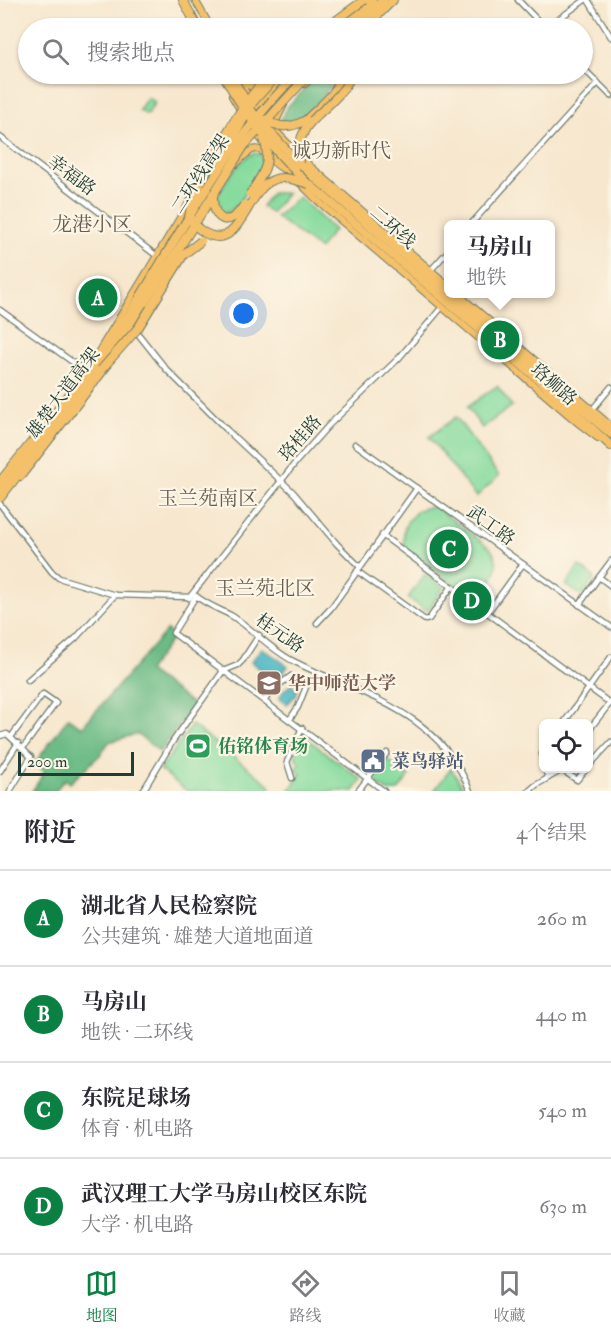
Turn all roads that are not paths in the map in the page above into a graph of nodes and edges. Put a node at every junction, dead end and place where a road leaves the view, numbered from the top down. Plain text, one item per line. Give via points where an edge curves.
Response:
1 (181, 0) edge
2 (189, 0) edge
3 (195, 0) edge
4 (364, 0) edge
5 (372, 0) edge
6 (383, 0) edge
7 (391, 0) edge
8 (518, 0) edge
9 (585, 0) edge
10 (191, 18) edge
11 (199, 18) edge
12 (205, 18) edge
13 (340, 18) edge
14 (345, 18) edge
15 (353, 18) edge
16 (364, 18) edge
17 (371, 18) edge
18 (374, 18) edge
19 (535, 18) edge
20 (559, 18) edge
21 (611, 37) edge
22 (593, 78) edge
23 (598, 83) junction
24 (226, 84) edge
25 (227, 84) edge
26 (237, 84) edge
27 (240, 84) edge
28 (245, 84) edge
29 (262, 84) edge
30 (269, 84) edge
31 (272, 84) edge
32 (274, 84) edge
33 (288, 84) edge
34 (300, 84) edge
35 (305, 84) edge
36 (339, 84) edge
37 (346, 84) edge
38 (611, 96) edge
39 (233, 98) junction
40 (284, 105) junction
41 (254, 110) junction
42 (245, 119) junction
43 (268, 123) junction
44 (278, 135) junction
45 (0, 137) edge
46 (260, 137) junction
47 (229, 139) junction
48 (236, 164) junction
49 (299, 164) junction
50 (289, 172) junction
51 (309, 184) junction
52 (210, 190) junction
53 (475, 220) edge
54 (362, 226) junction
55 (219, 237) junction
56 (444, 255) edge
57 (157, 256) junction
58 (430, 270) junction
59 (444, 282) edge
60 (444, 294) edge
61 (444, 297) edge
62 (445, 298) edge
63 (448, 298) edge
64 (463, 298) edge
65 (142, 301) junction
66 (442, 307) junction
67 (0, 310) edge
68 (133, 328) junction
69 (100, 370) junction
70 (85, 371) junction
71 (611, 387) edge
72 (592, 410) junction
73 (611, 426) edge
74 (611, 434) edge
75 (355, 444) dead end
76 (611, 446) edge
77 (0, 480) edge
78 (280, 482) junction
79 (0, 488) edge
80 (417, 488) junction
81 (0, 498) edge
82 (0, 504) edge
83 (382, 535) junction
84 (611, 561) edge
85 (523, 564) junction
86 (358, 569) junction
87 (599, 577) junction
88 (452, 586) junction
89 (611, 586) edge
90 (115, 596) junction
91 (196, 596) junction
92 (189, 598) junction
93 (579, 605) junction
94 (488, 612) junction
95 (317, 623) dead end
96 (611, 627) edge
97 (259, 635) junction
98 (611, 657) edge
99 (225, 670) junction
100 (291, 675) dead end
101 (28, 680) dead end
102 (306, 687) dead end
103 (589, 687) junction
104 (265, 700) junction
105 (610, 704) edge
106 (290, 719) junction
107 (566, 719) edge
108 (593, 725) edge
109 (302, 728) junction
110 (0, 736) edge
111 (11, 737) junction
112 (611, 742) edge
113 (18, 743) junction
114 (23, 748) junction
115 (609, 748) edge
116 (387, 753) dead end
117 (593, 763) edge
118 (0, 771) edge
119 (546, 773) edge
120 (556, 773) edge
121 (567, 773) edge
122 (583, 773) edge
123 (292, 777) dead end
124 (368, 778) junction
125 (548, 778) junction
126 (383, 790) edge
127 (10, 791) edge
128 (143, 791) edge
129 (358, 791) edge
130 (470, 791) edge
131 (529, 791) edge

1 - 10 highway
2 - 11 highway
3 - 12 main road
4 - 13 highway, bridge
4 - 14 main road
5 - 15 highway
6 - 16 highway
7 - 17 main road
7 - 18 highway
8 - 19 street
9 - 20 street
9 - 21 street
22 - 23 street
23 - 38 street
23 - 53 street
24 - 39 main road, 珞狮路
25 - 46 highway, bridge
26 - 41 highway, 二环线, bridge
27 - 41 main road
28 - 30 main road via 263,88
29 - 55 highway, bridge via 231,128 190,208 194,224
31 - 52 highway, bridge via 253,102 240,124
32 - 41 main road
33 - 52 highway, 二环线高架, bridge via 255,120
34 - 52 highway, bridge via 260,126
35 - 40 main road
36 - 41 highway, bridge via 298,124 281,127
37 - 49 highway, bridge via 302,134
39 - 42 main road, 珞狮路
39 - 47 main road
40 - 43 main road
40 - 44 main road via 276,123
41 - 42 main road
41 - 43 main road
41 - 49 highway, 二环线, bridge
42 - 46 main road, 珞狮路
42 - 47 main road
43 - 44 main road
43 - 46 main road
44 - 58 main road
45 - 57 street, 幸福路
46 - 48 main road
46 - 50 main road, 珞狮路
46 - 51 highway, bridge
46 - 52 highway, bridge via 268,154 266,167 237,216 226,220 216,215
47 - 57 main road
48 - 50 main road via 255,148
48 - 68 main road
49 - 54 highway, 二环线
50 - 66 main road, 珞狮路
51 - 54 highway
51 - 55 highway, bridge via 277,178 266,184 232,231
52 - 65 highway, 二环线高架, bridge
54 - 60 highway, 二环线
54 - 61 highway, 二环线
55 - 69 highway, bridge via 201,241 184,254 138,328
56 - 58 street
57 - 70 main road
58 - 59 main road
62 - 76 highway, 二环线
63 - 74 highway, 二环线
64 - 72 main road, 珞狮路
65 - 69 highway, 雄楚大道高架, bridge
65 - 79 highway, 雄楚大道高架 via 66,407
66 - 76 main road, 珞狮路 via 577,423
66 - 78 street, 珞桂路 via 399,358 329,425
67 - 70 street
68 - 78 street via 166,369
68 - 82 main road via 84,398
69 - 81 highway, 雄楚大道高架
70 - 77 main road
71 - 72 street
72 - 73 main road, 珞狮路
75 - 80 street, 武工路
78 - 86 street via 293,492
78 - 92 street, 珞桂路
80 - 83 street
80 - 85 street, 武工路
82 - 90 street via 59,578
83 - 86 street
83 - 88 street
84 - 87 street
85 - 93 street, 武工路
85 - 94 street
86 - 88 street via 425,620
86 - 95 street
87 - 89 street
87 - 93 street
88 - 94 street
90 - 92 street
90 - 101 street via 76,638
91 - 92 street
91 - 97 street, 桂元路
91 - 99 street via 173,633
93 - 96 street, 武工路
94 - 103 street
97 - 99 street via 243,660
97 - 130 street, 桂元路 via 292,661 419,722 459,768
98 - 103 street
99 - 104 street
99 - 128 street via 173,741
100 - 104 street
102 - 106 street
103 - 105 street
103 - 107 street
104 - 106 street
105 - 108 street
106 - 109 street
109 - 123 street via 287,762
109 - 124 street
110 - 111 street
111 - 113 street
111 - 114 street via 44,694 56,703
112 - 115 street
113 - 114 street
113 - 118 street
114 - 127 street via 31,757
115 - 117 street
116 - 124 street
119 - 125 street
120 - 125 street
121 - 122 street via 577,780
124 - 126 street
124 - 129 street
125 - 131 street

